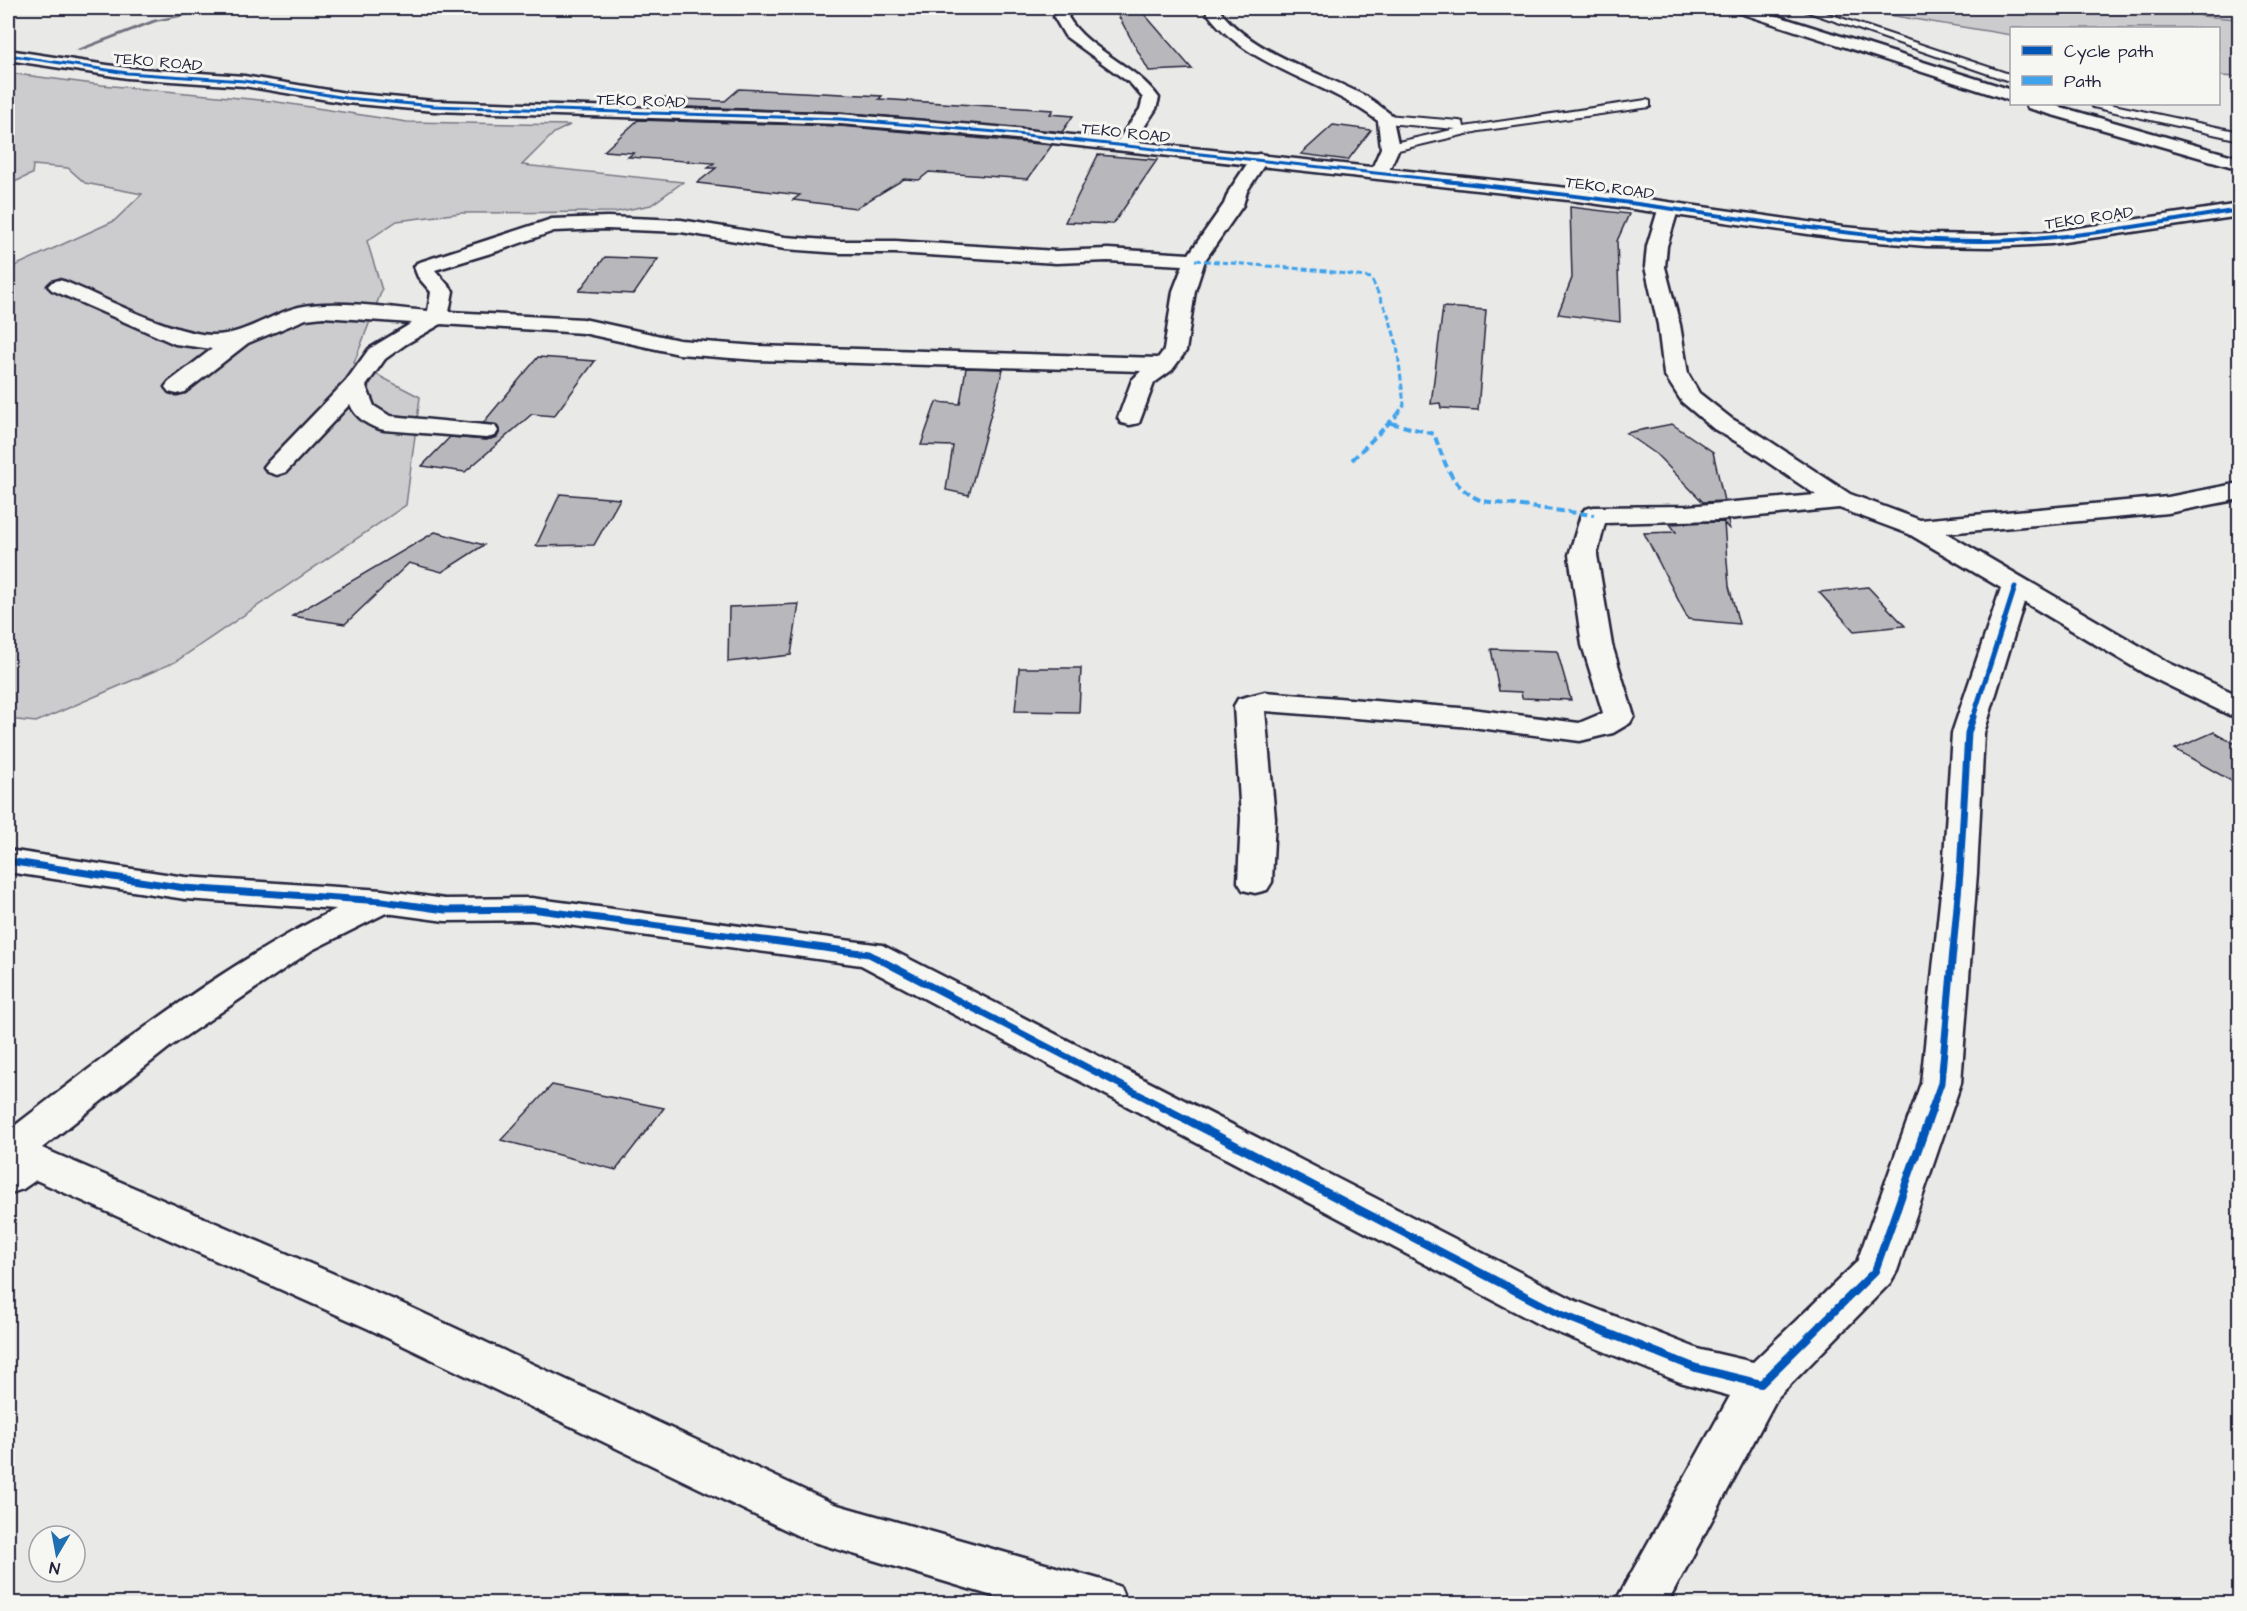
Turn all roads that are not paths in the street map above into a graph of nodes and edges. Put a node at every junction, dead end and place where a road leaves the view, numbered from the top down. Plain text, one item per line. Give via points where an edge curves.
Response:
1 (1066, 8) edge
2 (1211, 8) edge
3 (1739, 8) edge
4 (1802, 8) edge
5 (8, 55) edge
6 (2010, 78) edge
7 (2010, 95) edge
8 (1646, 104) dead end
9 (2037, 105) edge
10 (2101, 105) edge
11 (1386, 119) junction
12 (1479, 126) junction
13 (2240, 136) edge
14 (1123, 146) junction
15 (1390, 148) junction
16 (1259, 159) junction
17 (2240, 164) edge
18 (1379, 173) junction
19 (1668, 210) junction
20 (2240, 210) edge
21 (1195, 260) junction
22 (59, 286) dead end
23 (437, 318) junction
24 (240, 338) junction
25 (1164, 365) junction
26 (354, 386) junction
27 (177, 387) dead end
28 (1130, 418) dead end
29 (486, 431) dead end
30 (277, 467) dead end
31 (2240, 491) edge
32 (1841, 500) junction
33 (1918, 528) junction
34 (2015, 587) junction
35 (2240, 708) edge
36 (8, 861) edge
37 (1255, 882) dead end
38 (382, 901) junction
39 (15, 1160) edge
40 (1761, 1384) junction
41 (1102, 1604) edge
42 (1639, 1604) edge

1 - 14 street via 1061,17 1070,33 1137,81 1151,98
2 - 11 street via 1215,18 1265,53 1361,101
3 - 7 street
4 - 6 lane
5 - 14 street, TEKO ROAD via 127,73 244,81 345,98 434,106 840,119
8 - 12 lane
9 - 17 street
10 - 13 lane
11 - 12 lane
11 - 15 street
12 - 15 lane
14 - 16 street, TEKO ROAD
15 - 18 street
16 - 18 street, TEKO ROAD
16 - 21 street
18 - 19 street, TEKO ROAD via 1577,195
19 - 20 street, TEKO ROAD via 1843,233 1990,241 2051,237
19 - 32 street via 1655,267 1676,374 1685,390 1723,424
21 - 23 street via 840,248 681,226 552,225 424,267 442,291
21 - 25 street via 1184,291 1174,351
22 - 24 street via 183,339 214,342
23 - 24 street via 302,313
23 - 25 street via 584,326 679,347 757,353
23 - 26 street via 377,354
24 - 27 street
25 - 28 street via 1144,380
26 - 29 street via 364,410 384,423
26 - 30 street
31 - 33 street via 2168,505
32 - 33 street
32 - 37 street via 1655,517 1594,515 1583,555 1597,645 1619,716 1602,726 1580,732 1472,718 1265,700 1249,706 1258,818
33 - 34 street
34 - 35 street via 2158,669
34 - 40 street via 1968,734 1941,1083 1875,1271
36 - 38 street via 185,888
38 - 39 street via 299,942 157,1037
38 - 40 street via 445,910 531,909 869,954 1560,1314 1696,1368
39 - 41 street via 385,1316 825,1524
40 - 42 street

